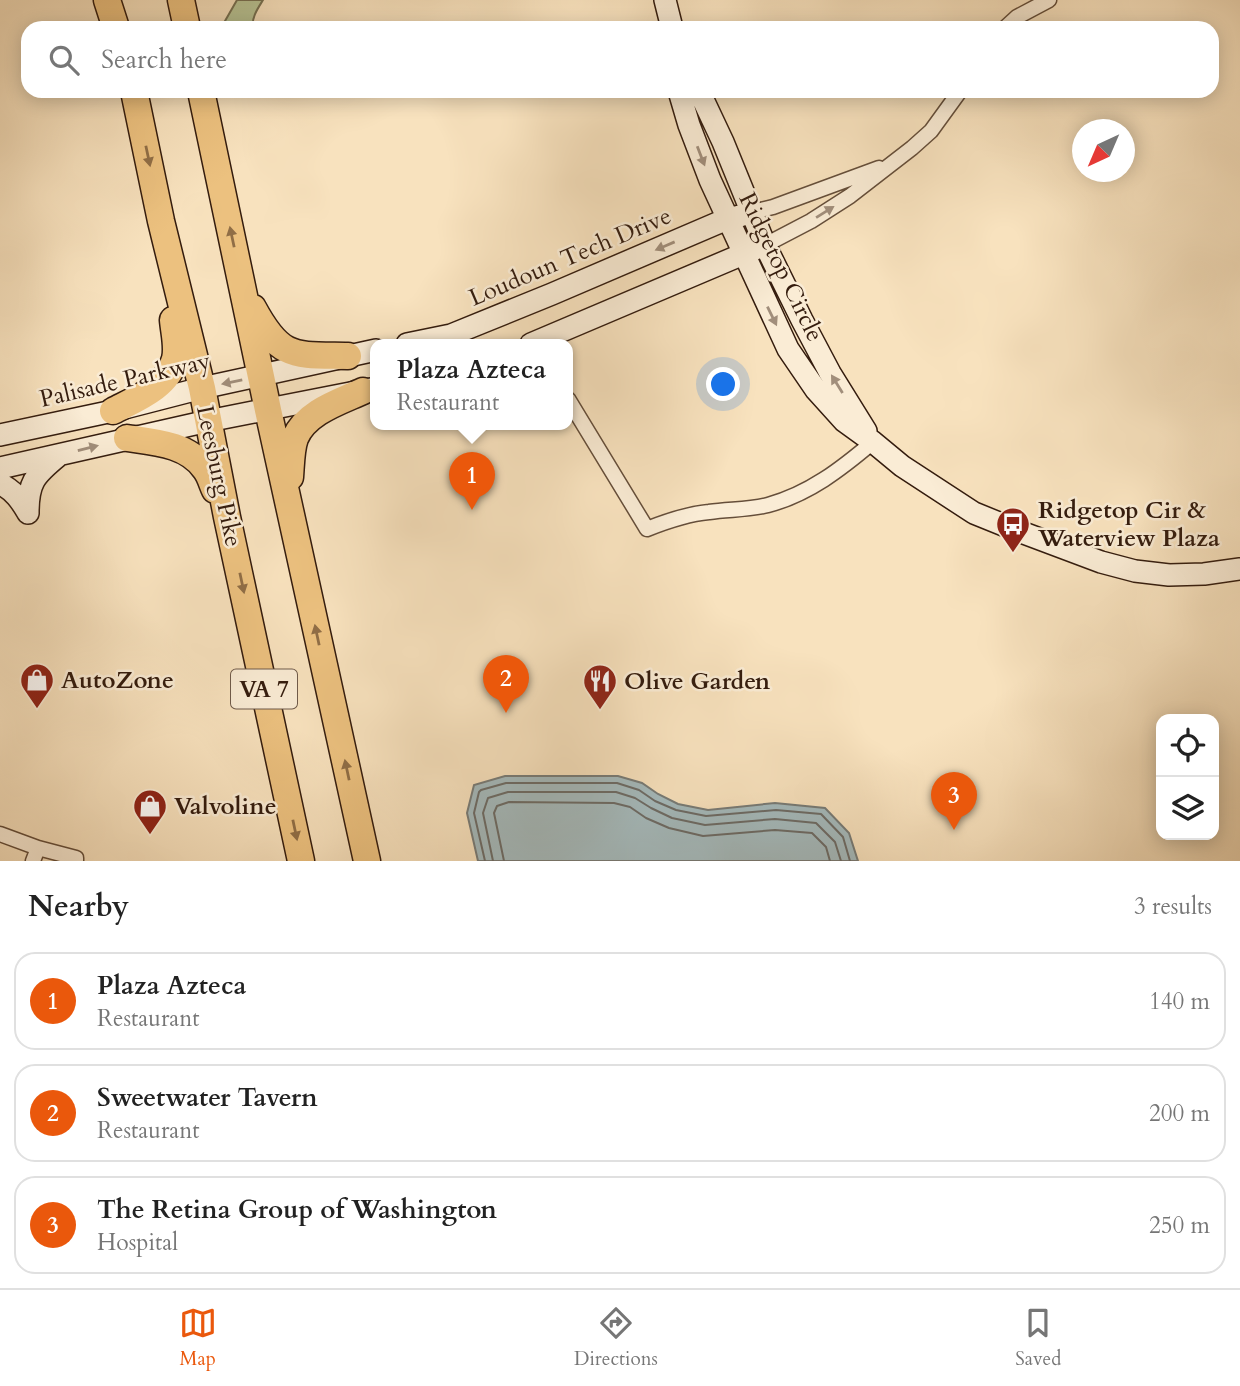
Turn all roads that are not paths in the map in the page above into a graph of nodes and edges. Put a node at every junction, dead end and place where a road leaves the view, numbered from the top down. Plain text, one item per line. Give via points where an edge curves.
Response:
1 (107, 0) edge
2 (115, 0) edge
3 (181, 0) edge
4 (665, 0) edge
5 (1049, 0) edge
6 (115, 21) edge
7 (117, 21) edge
8 (186, 21) edge
9 (670, 21) edge
10 (1013, 21) edge
11 (135, 98) edge
12 (202, 98) edge
13 (681, 98) edge
14 (702, 98) edge
15 (955, 98) edge
16 (890, 164) junction
17 (752, 212) junction
18 (727, 219) junction
19 (161, 221) junction
20 (765, 245) junction
21 (743, 254) junction
22 (243, 288) junction
23 (577, 325) junction
24 (431, 339) edge
25 (543, 339) edge
26 (565, 339) edge
27 (370, 351) edge
28 (348, 356) junction
29 (261, 375) junction
30 (202, 388) junction
31 (369, 389) edge
32 (573, 407) edge
33 (268, 410) junction
34 (113, 411) junction
35 (208, 421) junction
36 (0, 435) edge
37 (127, 438) junction
38 (873, 442) junction
39 (60, 455) junction
40 (0, 468) edge
41 (0, 484) edge
42 (287, 499) junction
43 (227, 517) junction
44 (1240, 569) edge
45 (0, 834) edge
46 (36, 855) edge
47 (76, 861) edge
48 (301, 861) edge
49 (367, 861) edge

1 - 6 highway
2 - 7 highway
3 - 8 highway
4 - 9 street
5 - 10 street
11 -> 19 highway, Leesburg Pike / VA 7
22 -> 12 highway, VA 7
13 -> 18 street, Ridgetop Circle
14 - 17 street, Ridgetop Circle
15 - 16 street via 930,131
16 - 17 street
20 -> 16 street via 850,196
17 - 18 street, Loudoun Tech Drive
17 - 20 street, Ridgetop Circle
18 - 21 street, Ridgetop Circle
18 -> 24 street, Loudoun Tech Drive via 552,294
19 - 30 highway, Leesburg Pike / VA 7
19 - 34 highway via 175,359 153,390
20 - 21 street
38 -> 20 street, Ridgetop Circle via 824,362
21 - 23 street
21 -> 38 street, Ridgetop Circle via 788,349 816,390 844,421
22 - 28 highway via 263,326 284,349 304,355
22 - 29 highway, VA 7
23 - 25 street
23 - 26 street
27 - 28 street
28 - 29 street
29 -> 30 street, Palisade Parkway
29 - 33 highway, VA 7
30 - 34 street, Palisade Parkway
30 - 35 highway, Leesburg Pike / VA 7
31 - 33 street
31 - 42 highway via 326,408 301,426 294,440
32 - 38 street via 647,529 691,514 749,509 806,491
33 - 35 street
33 - 42 highway, VA 7
34 - 36 street, Palisade Parkway
35 - 37 street
35 - 43 highway, Leesburg Pike / VA 7
39 -> 37 street
37 - 43 highway via 177,447 196,460 206,470
38 - 44 street, Ridgetop Circle via 974,513 1101,562 1169,575
39 - 40 street
39 - 41 street via 33,481 28,513 19,497
49 -> 42 highway, VA 7
43 -> 48 highway, Leesburg Pike / VA 7
45 - 46 street
46 - 47 street

